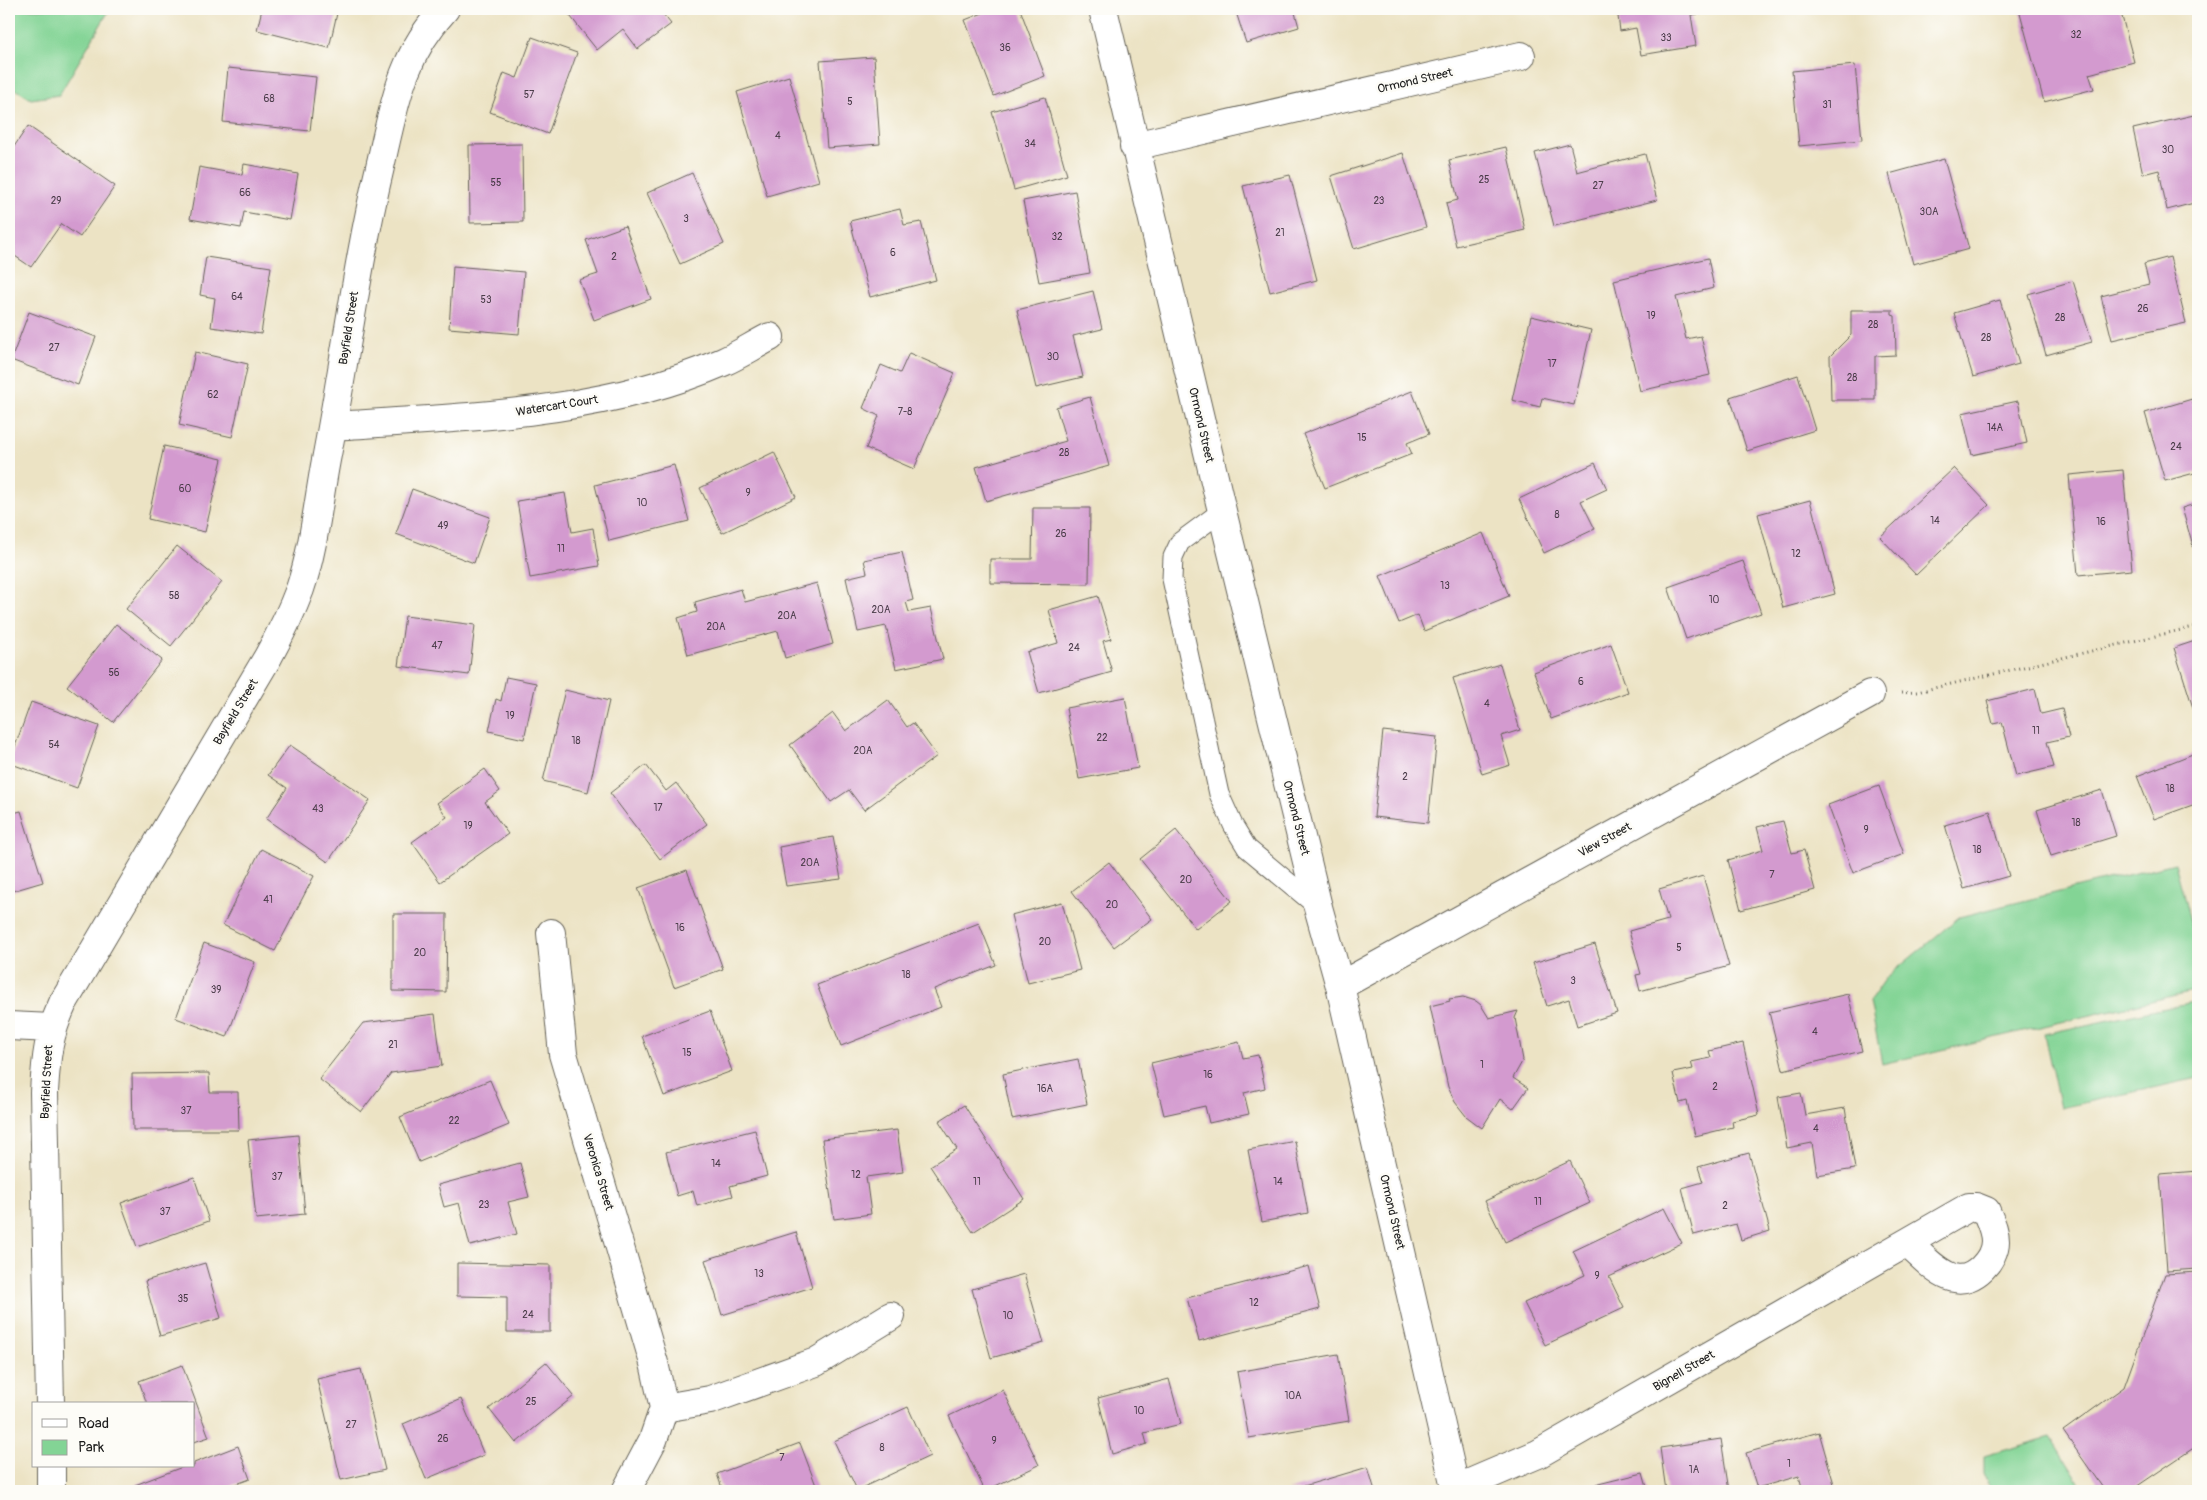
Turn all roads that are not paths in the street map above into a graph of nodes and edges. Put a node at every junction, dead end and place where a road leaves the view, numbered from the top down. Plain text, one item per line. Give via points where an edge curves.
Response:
1 (445, 9) edge
2 (1103, 9) edge
3 (1521, 56) dead end
4 (1134, 146) junction
5 (770, 337) dead end
6 (333, 426) junction
7 (1222, 511) junction
8 (1870, 694) road end
9 (1318, 907) junction
10 (551, 933) dead end
11 (1340, 986) junction
12 (9, 1026) edge
13 (52, 1028) junction
14 (1908, 1244) dead end
15 (892, 1316) dead end
16 (50, 1402) edge
17 (664, 1408) junction
18 (51, 1468) edge
19 (1456, 1490) edge
20 (51, 1491) edge
21 (626, 1491) edge

1 - 6 street, Bayfield Street via 423,34 399,90 366,225
2 - 4 street, Ormond Street
3 - 4 street, Ormond Street
4 - 7 street, Ormond Street
5 - 6 street, Watercart Court via 724,362 681,378 608,398 494,415
6 - 13 street, Bayfield Street via 309,552 286,624 63,1003
7 - 9 street, Ormond Street
7 - 9 lane via 1180,542 1173,557 1172,579 1219,794 1232,825 1247,848
8 - 11 street, View Street
9 - 11 street, Ormond Street
10 - 17 street, Veronica Street via 563,1054 654,1363
11 - 19 street, Ormond Street
12 - 13 street
13 - 16 street, Bayfield Street via 44,1092
14 - 19 street, Bignell Street via 1538,1454
15 - 17 street via 816,1362 710,1400
17 - 21 street via 653,1440
18 - 20 street

